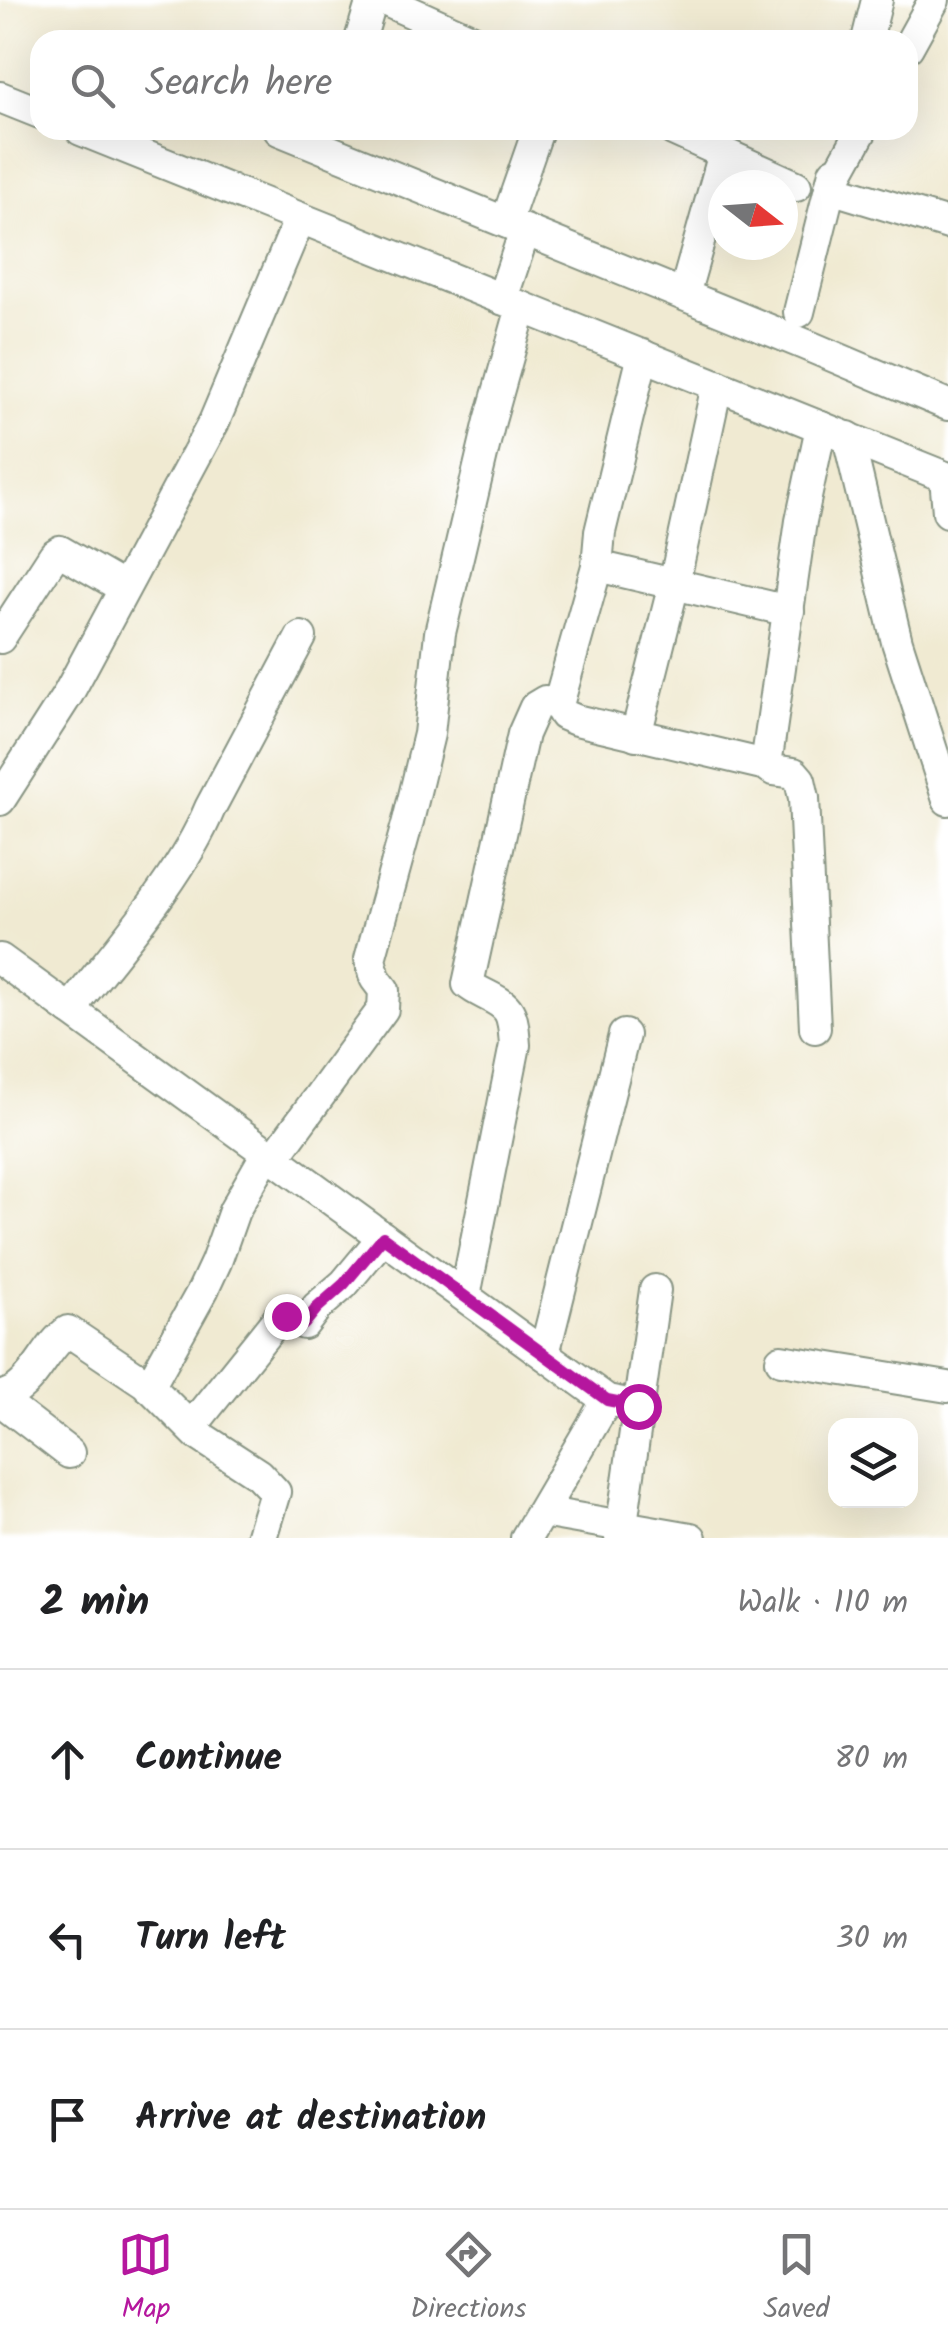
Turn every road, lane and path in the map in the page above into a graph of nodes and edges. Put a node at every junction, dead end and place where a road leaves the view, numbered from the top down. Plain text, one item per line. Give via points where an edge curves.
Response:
1 (372, 0) edge
2 (384, 0) edge
3 (878, 0) edge
4 (934, 0) edge
5 (363, 30) edge
6 (451, 30) edge
7 (870, 30) edge
8 (917, 30) edge
9 (0, 98) edge
10 (30, 110) edge
11 (106, 140) edge
12 (329, 140) edge
13 (536, 140) edge
14 (695, 140) edge
15 (842, 140) edge
16 (856, 140) edge
17 (724, 153) junction
18 (761, 170) edge
19 (830, 188) junction
20 (300, 218) junction
21 (948, 224) edge
22 (516, 226) junction
23 (684, 295) junction
24 (512, 303) junction
25 (799, 312) dead end
26 (644, 355) junction
27 (717, 385) junction
28 (948, 405) edge
29 (835, 432) junction
30 (947, 478) edge
31 (948, 512) edge
32 (597, 566) junction
33 (674, 584) junction
34 (124, 588) junction
35 (789, 611) junction
36 (0, 638) edge
37 (301, 638) dead end
38 (558, 706) junction
39 (636, 735) junction
40 (766, 765) junction
41 (0, 800) edge
42 (948, 800) edge
43 (0, 959) edge
44 (70, 1010) junction
45 (815, 1028) dead end
46 (624, 1036) dead end
47 (270, 1155) junction
48 (383, 1237) junction
49 (655, 1290) dead end
50 (465, 1296) junction
51 (544, 1354) junction
52 (781, 1360) dead end
53 (149, 1387) junction
54 (948, 1388) edge
55 (0, 1398) edge
56 (607, 1400) junction
57 (638, 1406) junction
58 (192, 1428) junction
59 (70, 1453) dead end
60 (534, 1525) edge
61 (620, 1532) edge
62 (261, 1538) edge
63 (691, 1538) edge

1 - 5 street
2 - 6 street
3 - 7 street
4 - 8 street
9 - 10 street
11 - 20 street
12 - 22 street
13 - 22 street
14 - 17 street
15 - 19 street
16 - 19 street
17 - 18 street
17 - 23 street
19 - 21 street
19 - 25 street
20 - 24 street
20 - 34 street via 214,422
22 - 23 street
22 - 24 street
23 - 28 street
24 - 26 street
24 - 47 street via 440,633 429,734 370,959 384,990 383,1009
26 - 27 street
26 - 32 street
27 - 29 street
27 - 33 street
29 - 30 street
29 - 35 street via 802,521
29 - 42 street
30 - 31 street
32 - 33 street
32 - 38 street
33 - 35 street
33 - 39 street
34 - 36 street via 60,551
34 - 41 street via 68,694
35 - 40 street
37 - 44 street via 202,828
38 - 39 street via 576,720
38 - 50 street via 545,700 535,707 522,734 468,984 506,1008 515,1045
39 - 40 street
40 - 45 street via 794,773 804,798
43 - 44 street
44 - 47 street
46 - 51 street
47 - 48 street
47 - 53 street via 234,1211 203,1290
48 - 50 street
48 - 58 street via 304,1324 280,1316
49 - 57 street
50 - 51 street
51 - 56 street
52 - 54 street
53 - 55 street via 68,1330 14,1392
53 - 58 street
55 - 59 street
56 - 57 street
56 - 60 street
57 - 61 street
58 - 62 street via 275,1492
60 - 61 street
61 - 63 street

